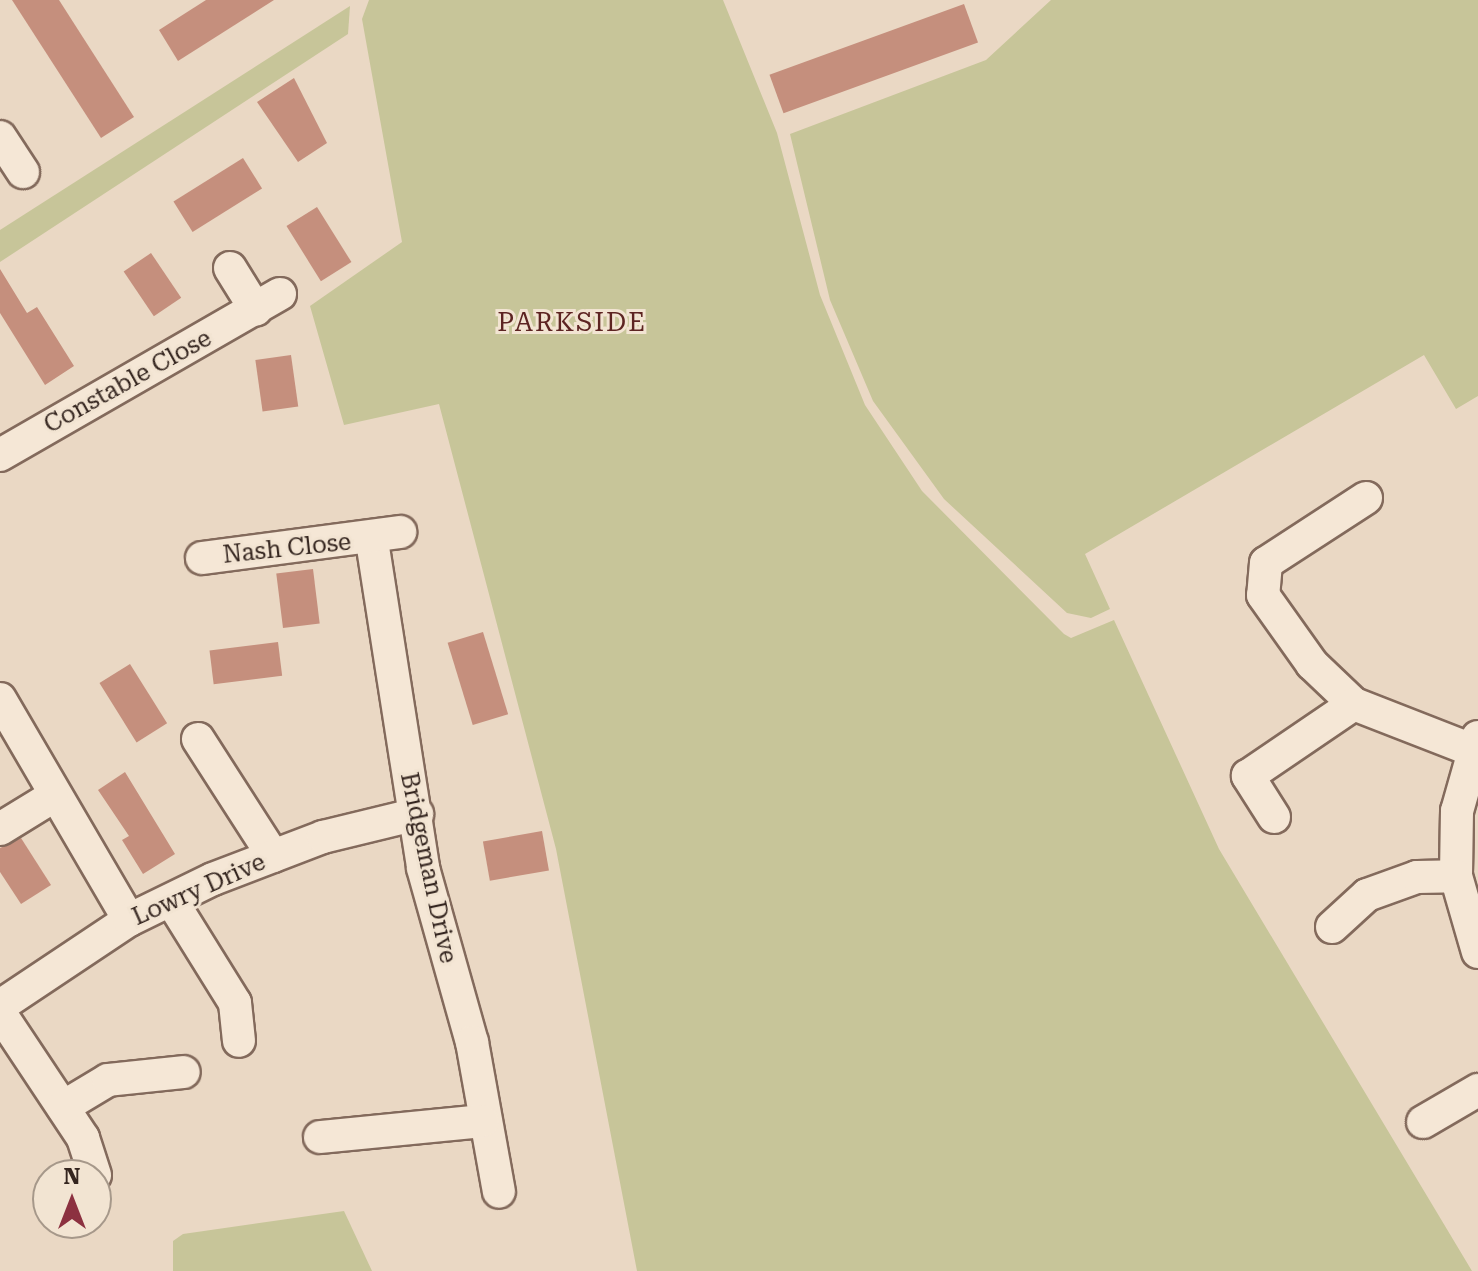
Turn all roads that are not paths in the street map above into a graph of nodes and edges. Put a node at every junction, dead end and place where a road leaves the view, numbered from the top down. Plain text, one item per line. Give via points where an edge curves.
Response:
1 (0, 137) edge
2 (23, 172) dead end
3 (230, 268) dead end
4 (0, 455) edge
5 (1366, 498) dead end
6 (386, 536) joint
7 (202, 558) dead end
8 (0, 699) edge
9 (1354, 704) junction
10 (198, 739) dead end
11 (1475, 743) edge
12 (52, 797) junction
13 (417, 814) junction
14 (1274, 817) dead end
15 (0, 829) edge
16 (273, 856) junction
17 (1456, 876) junction
18 (171, 900) junction
19 (129, 920) junction
20 (1332, 927) dead end
21 (1478, 952) edge
22 (0, 1006) edge
23 (0, 1013) edge
24 (239, 1041) dead end
25 (184, 1072) dead end
26 (1478, 1090) edge
27 (63, 1107) junction
28 (482, 1121) junction
29 (1423, 1122) dead end
30 (320, 1137) dead end
31 (88, 1159) edge
32 (499, 1192) dead end

1 - 2 street
3 - 4 street, Constable Close via 268,302
5 - 9 street via 1266,563 1260,582 1312,664
6 - 7 street, Nash Close
6 - 13 street, Bridgeman Drive
8 - 12 street
9 - 11 street
9 - 14 street via 1248,776
10 - 16 street
11 - 17 street via 1457,811
12 - 15 street
12 - 19 street
13 - 16 street, Lowry Drive
13 - 28 street, Bridgeman Drive via 437,934 472,1042
16 - 18 street, Lowry Drive
17 - 20 street via 1417,877 1367,895
17 - 21 street
18 - 19 street, Lowry Drive
18 - 24 street via 235,1003
19 - 22 street, Lowry Drive
23 - 27 street
25 - 27 street via 108,1080
26 - 29 street
27 - 31 street via 83,1138
28 - 30 street
28 - 32 street, Bridgeman Drive

